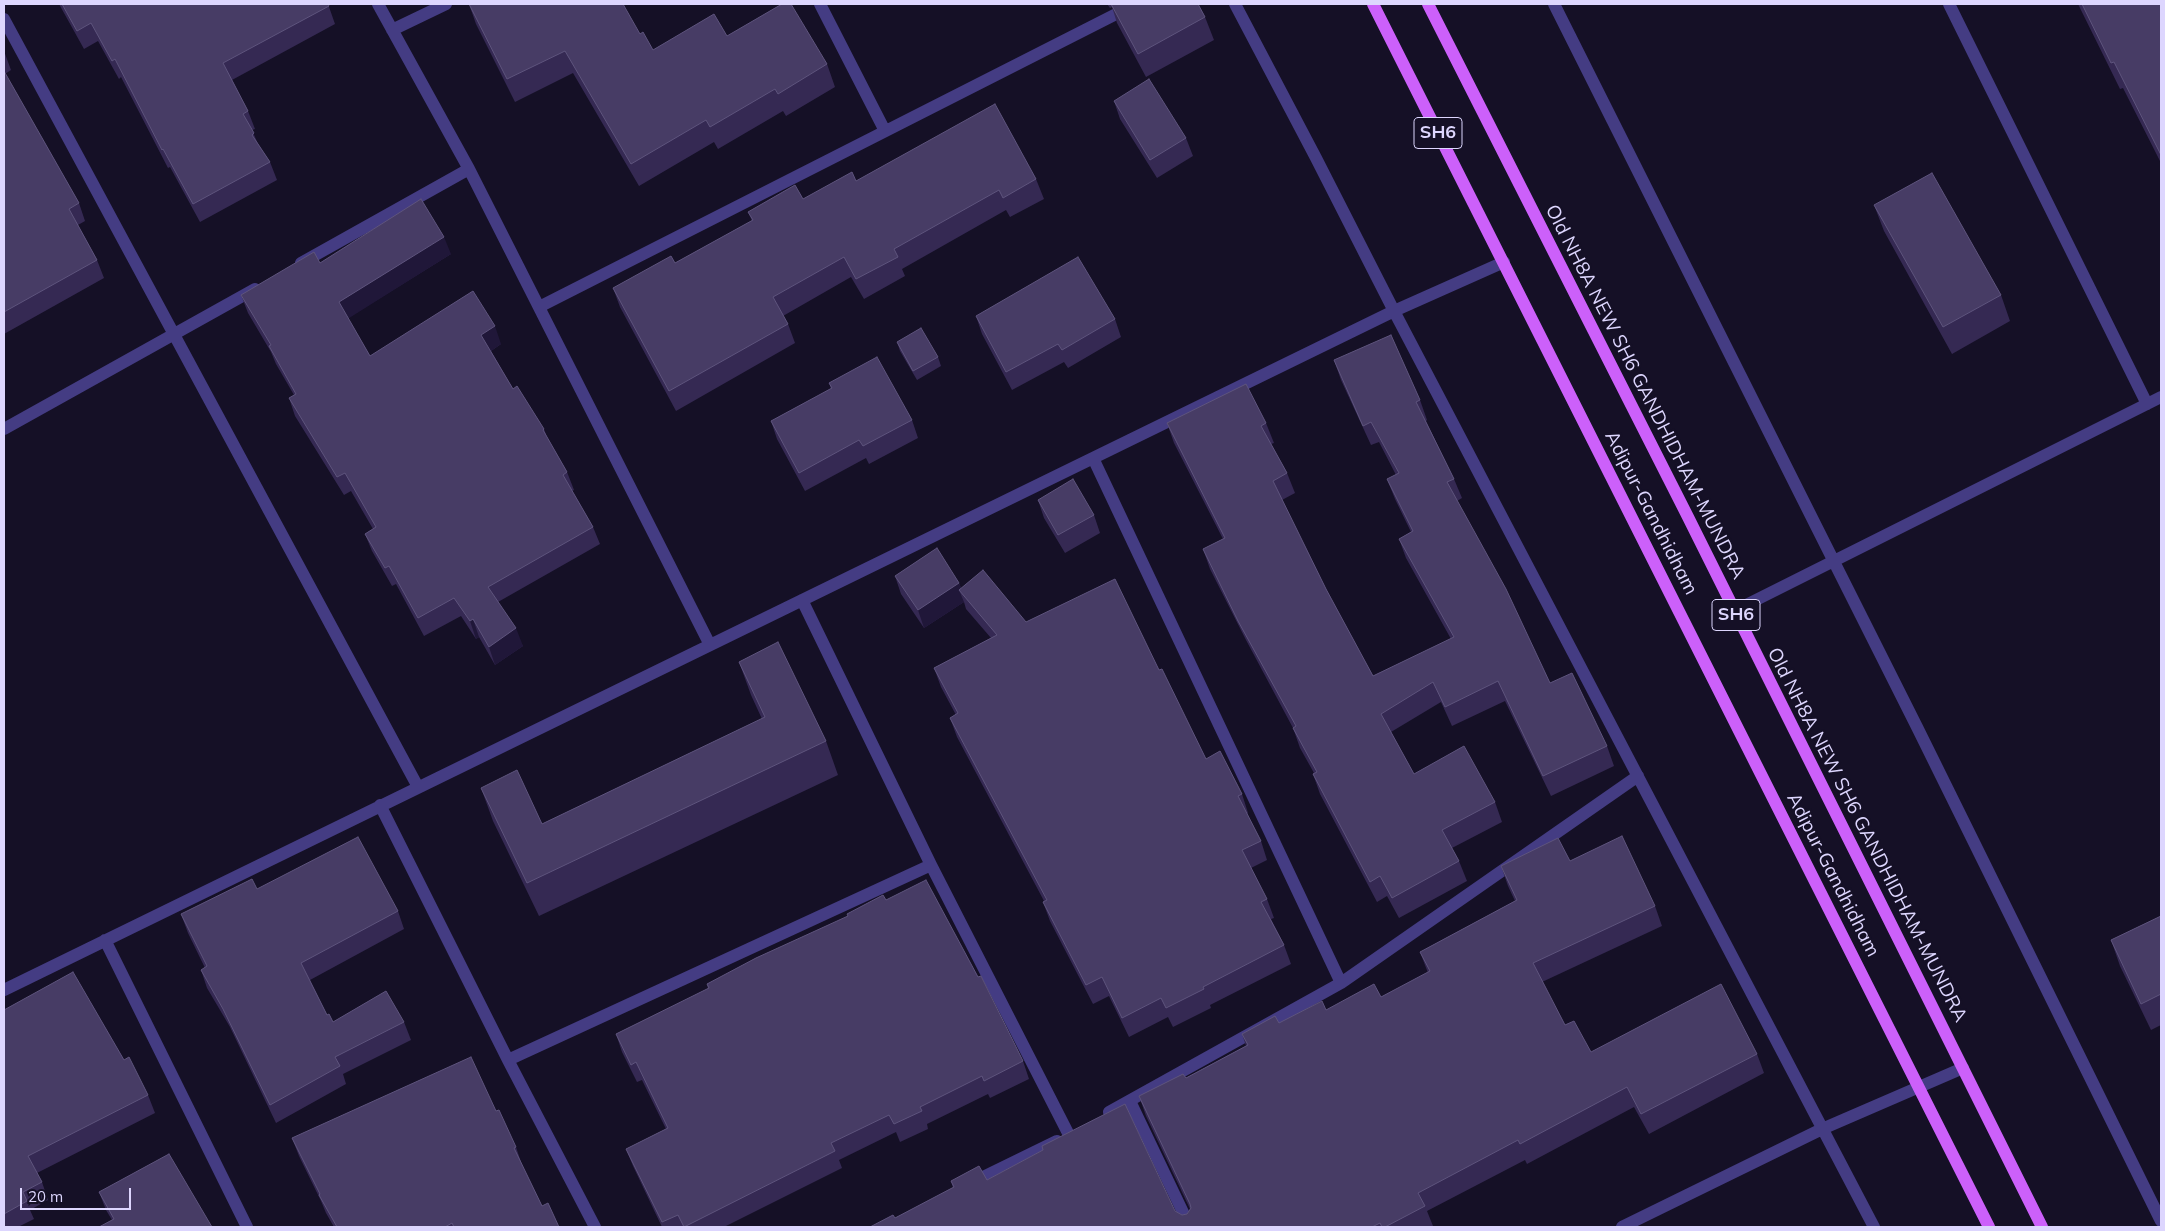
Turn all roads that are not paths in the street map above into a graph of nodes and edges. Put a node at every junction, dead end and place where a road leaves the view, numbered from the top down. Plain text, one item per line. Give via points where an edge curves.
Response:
1 (378, 4) edge
2 (446, 4) edge
3 (820, 4) edge
4 (1136, 4) edge
5 (1235, 4) edge
6 (1373, 4) edge
7 (1428, 4) edge
8 (1554, 4) edge
9 (1949, 4) edge
10 (4, 18) edge
11 (392, 30) junction
12 (885, 131) junction
13 (469, 169) junction
14 (1504, 262) junction
15 (286, 271) edge
16 (269, 281) edge
17 (539, 307) junction
18 (1394, 311) junction
19 (173, 334) junction
20 (2161, 397) edge
21 (2147, 404) junction
22 (4, 429) edge
23 (1093, 458) junction
24 (1834, 561) junction
25 (802, 600) junction
26 (1734, 611) junction
27 (710, 645) junction
28 (1638, 776) junction
29 (418, 787) junction
30 (380, 805) junction
31 (931, 865) junction
32 (105, 940) junction
33 (1341, 983) junction
34 (4, 990) edge
35 (508, 1060) junction
36 (1963, 1068) junction
37 (1919, 1088) junction
38 (1130, 1101) junction
39 (1099, 1118) edge
40 (1084, 1127) edge
41 (1822, 1130) junction
42 (1069, 1135) junction
43 (957, 1190) edge
44 (2161, 1221) edge
45 (247, 1227) edge
46 (594, 1227) edge
47 (1190, 1227) edge
48 (1622, 1227) edge
49 (1874, 1227) edge
50 (1989, 1227) edge
51 (2042, 1227) edge

1 - 11 street
2 - 11 street
3 - 12 street
4 - 12 street
5 - 18 street
6 - 14 main road, Adipur-Gandhidham / SH6
7 - 26 main road, Old NH8A NEW SH6 GANDHIDHAM-MUNDRA / SH6
8 - 24 street
9 - 21 street
10 - 19 street
11 - 13 street
12 - 17 street
13 - 15 street
13 - 17 street
14 - 18 street
14 - 37 main road, Adipur-Gandhidham / SH6
16 - 19 street
17 - 27 street
18 - 23 street
18 - 28 street
19 - 22 street
19 - 29 street
20 - 21 street
21 - 24 street
23 - 25 street
23 - 33 street
24 - 26 street
24 - 44 street
25 - 27 street
25 - 31 street
26 - 36 main road, Old NH8A NEW SH6 GANDHIDHAM-MUNDRA / SH6
27 - 29 street
28 - 33 street
28 - 41 street
29 - 30 street
30 - 32 street
30 - 35 street
31 - 35 street
31 - 42 street
32 - 34 street
32 - 45 street
33 - 38 street
35 - 46 street
36 - 37 street
36 - 51 main road, Old NH8A NEW SH6 GANDHIDHAM-MUNDRA / SH6
37 - 41 street
37 - 50 main road, Adipur-Gandhidham / SH6
38 - 39 street
38 - 47 street
40 - 42 street
41 - 48 street
41 - 49 street
42 - 43 street

